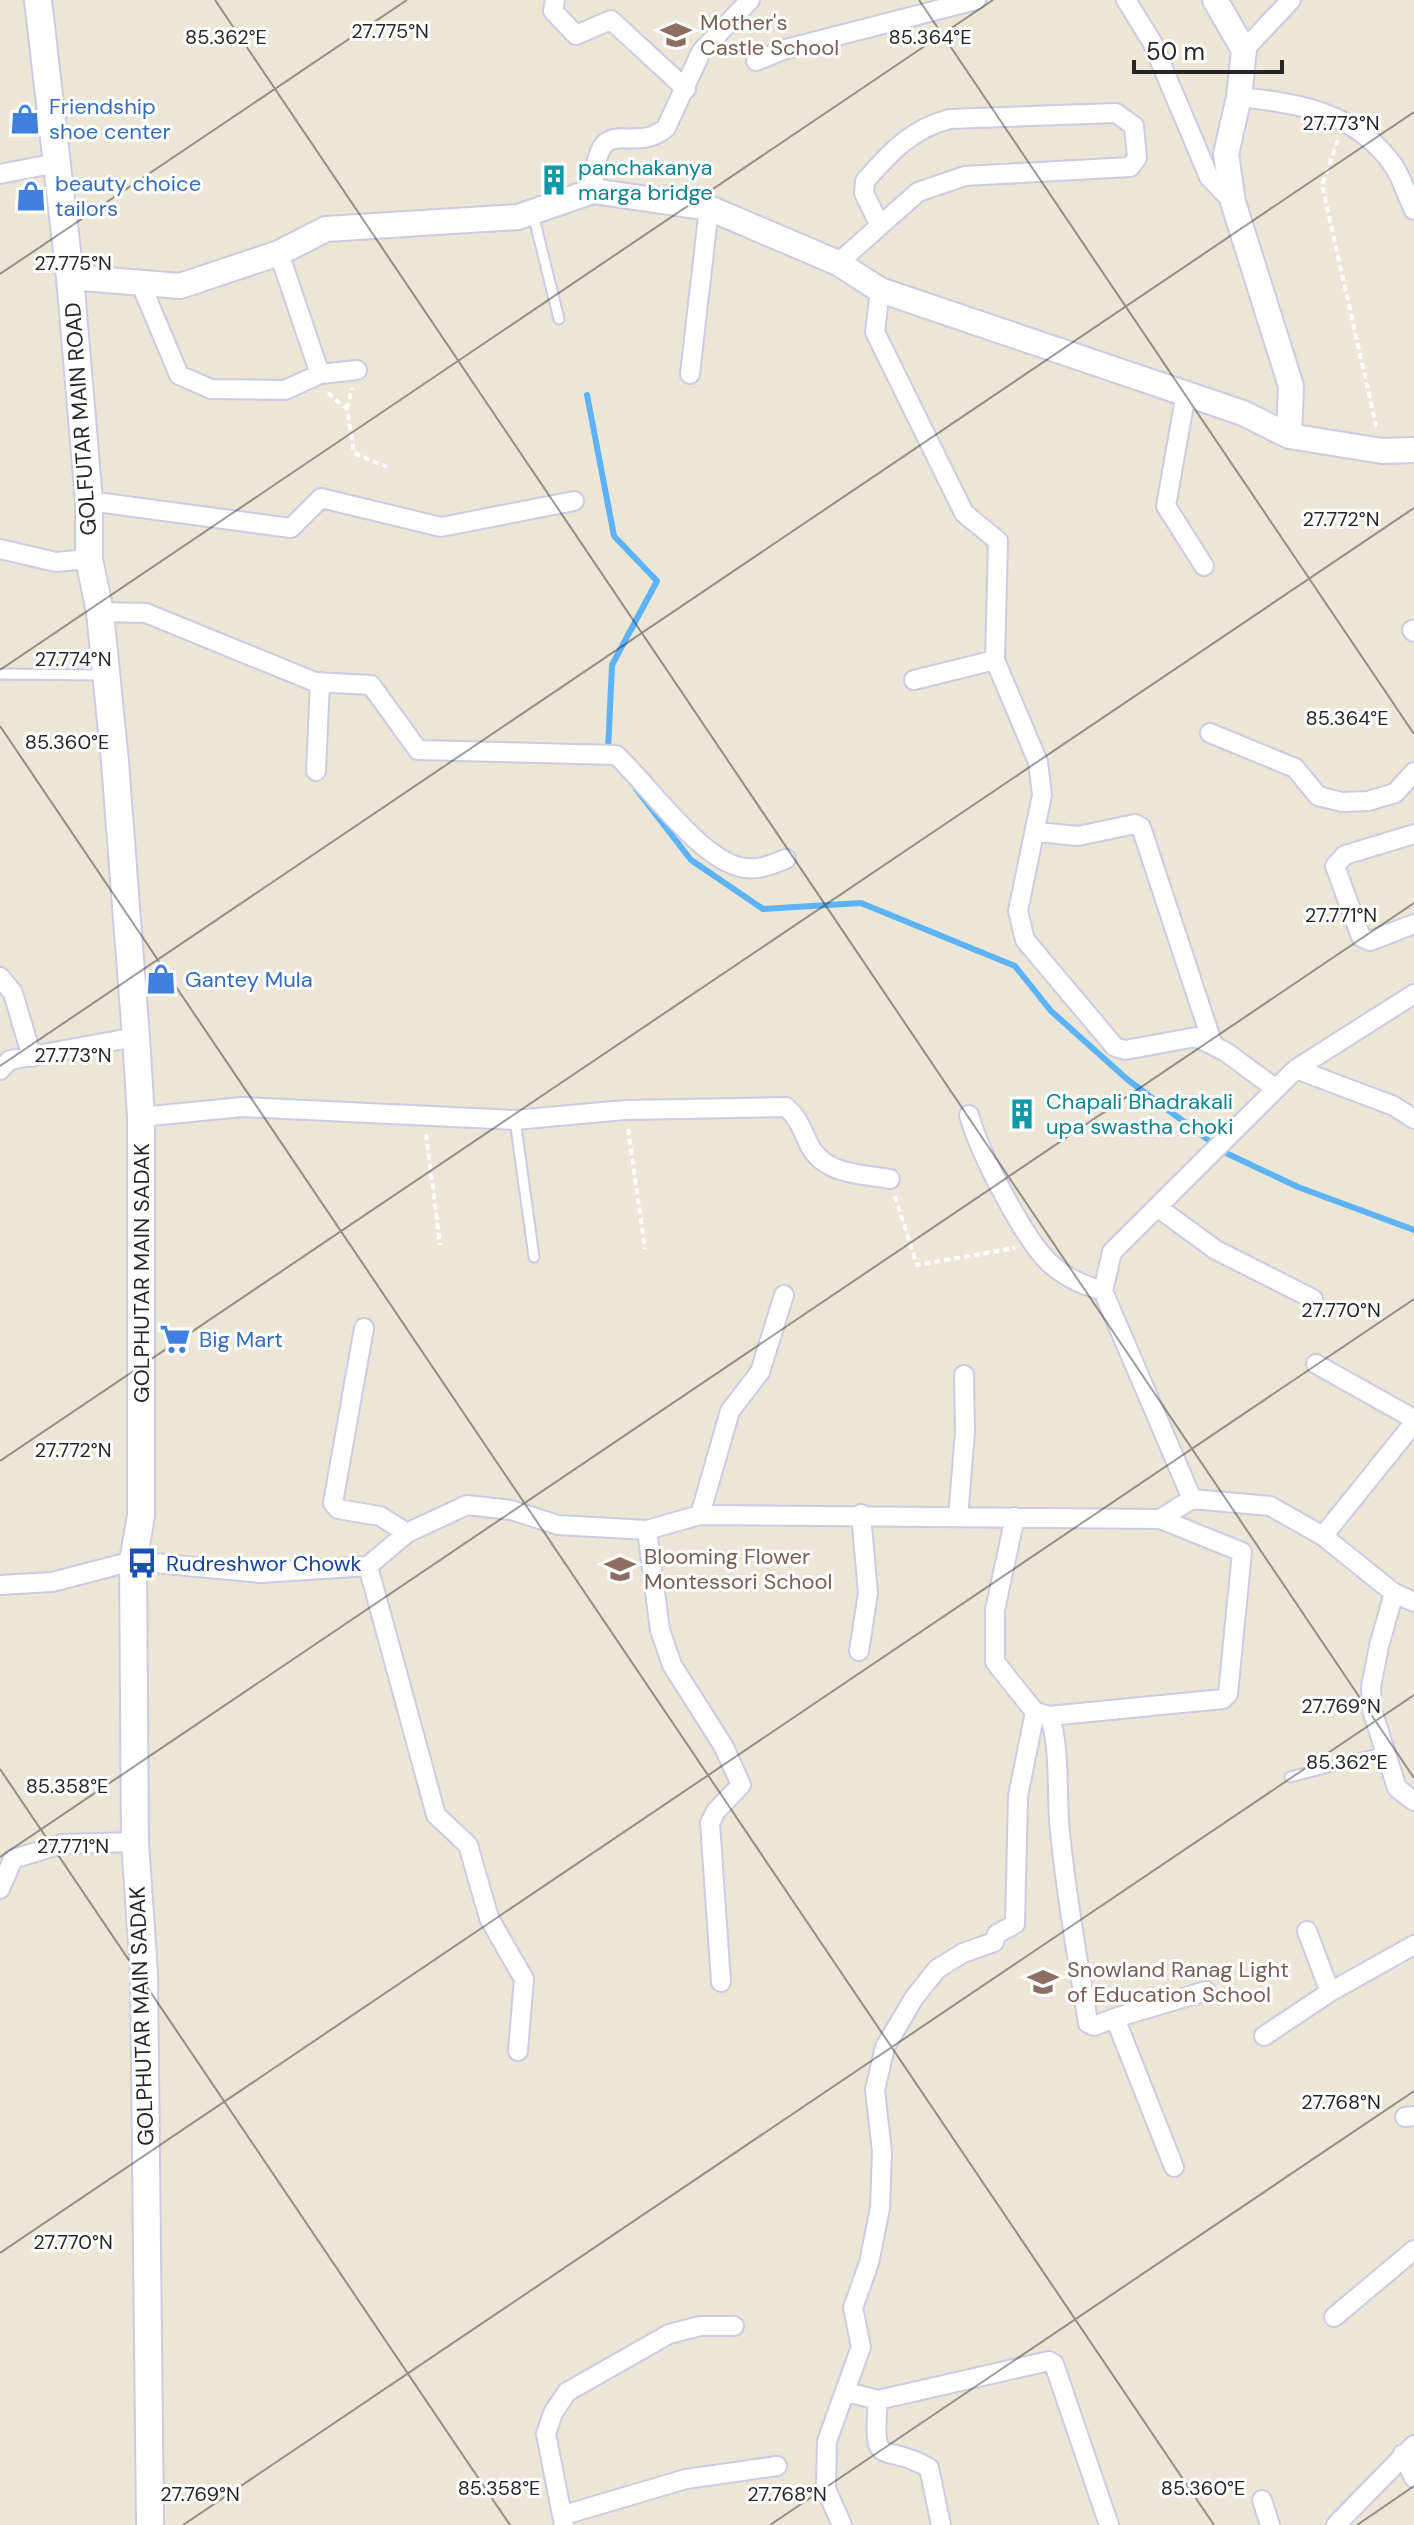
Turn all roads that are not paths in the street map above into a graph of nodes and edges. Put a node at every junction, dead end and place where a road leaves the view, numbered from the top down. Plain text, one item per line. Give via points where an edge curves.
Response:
1 (38, 0) edge
2 (555, 0) edge
3 (750, 0) edge
4 (976, 0) edge
5 (1126, 0) edge
6 (1215, 0) edge
7 (1291, 0) edge
8 (1244, 50) junction
9 (756, 61) dead end
10 (686, 89) junction
11 (1239, 97) junction
12 (57, 163) junction
13 (0, 174) edge
14 (593, 191) junction
15 (1233, 202) junction
16 (709, 208) junction
17 (1414, 210) edge
18 (532, 211) junction
19 (880, 226) junction
20 (279, 253) junction
21 (838, 263) junction
22 (70, 277) junction
23 (140, 282) junction
24 (880, 290) junction
25 (559, 319) dead end
26 (357, 370) dead end
27 (690, 374) dead end
28 (315, 376) junction
29 (1186, 393) junction
30 (1289, 436) junction
31 (1414, 450) edge
32 (89, 501) junction
33 (574, 501) dead end
34 (0, 549) edge
35 (89, 559) junction
36 (1204, 566) dead end
37 (100, 612) junction
38 (995, 660) junction
39 (0, 674) edge
40 (914, 680) dead end
41 (320, 682) junction
42 (107, 685) junction
43 (1210, 733) dead end
44 (316, 771) dead end
45 (1414, 772) edge
46 (1037, 832) junction
47 (1414, 834) edge
48 (786, 859) dead end
49 (1414, 924) edge
50 (0, 977) edge
51 (1414, 994) edge
52 (136, 1037) junction
53 (1213, 1045) junction
54 (32, 1057) junction
55 (1296, 1069) junction
56 (0, 1070) edge
57 (1276, 1089) junction
58 (969, 1115) dead end
59 (141, 1117) junction
60 (1414, 1119) edge
61 (515, 1120) junction
62 (890, 1179) road end
63 (1157, 1207) junction
64 (534, 1257) dead end
65 (1103, 1291) junction
66 (784, 1295) dead end
67 (1313, 1299) dead end
68 (364, 1328) dead end
69 (1316, 1364) dead end
70 (964, 1375) dead end
71 (1414, 1421) edge
72 (1192, 1499) junction
73 (861, 1514) junction
74 (700, 1515) junction
75 (958, 1517) junction
76 (1015, 1517) junction
77 (1160, 1519) junction
78 (647, 1530) junction
79 (407, 1533) junction
80 (1323, 1536) junction
81 (133, 1561) junction
82 (368, 1566) junction
83 (0, 1585) edge
84 (1394, 1593) junction
85 (1414, 1602) edge
86 (859, 1651) dead end
87 (1042, 1714) junction
88 (1385, 1752) junction
89 (1290, 1777) dead end
90 (1414, 1801) edge
91 (135, 1842) junction
92 (4, 1859) edge
93 (0, 1889) edge
94 (1307, 1931) dead end
95 (1414, 1945) edge
96 (721, 1982) dead end
97 (1206, 1991) dead end
98 (1330, 1992) junction
99 (1115, 2018) junction
100 (1264, 2036) dead end
101 (518, 2051) dead end
102 (1174, 2167) dead end
103 (1414, 2250) edge
104 (1334, 2317) dead end
105 (734, 2326) dead end
106 (847, 2392) junction
107 (878, 2400) junction
108 (1409, 2449) edge
109 (777, 2466) dead end
110 (1414, 2478) edge
111 (1262, 2500) dead end
112 (564, 2520) edge
113 (150, 2525) edge
114 (842, 2525) edge
115 (941, 2525) edge
116 (1109, 2525) edge
117 (1270, 2525) edge
118 (1336, 2525) edge

1 - 12 main road, GOLFUTAR MAIN ROAD
2 - 10 street via 553,11 576,35 611,20
3 - 10 street via 701,52
4 - 9 street
5 - 15 street via 1152,42 1209,177
6 - 8 street
7 - 8 street
8 - 11 street
10 - 14 street via 674,117 656,136 624,136 602,146 595,160
11 - 15 street via 1226,154
11 - 17 street via 1303,104 1370,139 1393,166
12 - 13 street
12 - 22 main road, GOLFUTAR MAIN ROAD
14 - 16 street
14 - 18 street
15 - 30 street via 1291,386
16 - 21 street
16 - 27 street
18 - 20 street via 518,217 326,229
18 - 25 lane
19 - 19 street via 918,192 965,176 1130,167 1137,158 1134,126 1116,113 929,124 896,147 865,181 864,193
19 - 21 street
20 - 23 street via 180,286
20 - 28 street
21 - 24 street
22 - 23 street
22 - 32 main road, GOLFUTAR MAIN ROAD
23 - 28 street via 179,375 211,389 285,390
24 - 29 street
24 - 38 street via 875,332 964,513 998,541
26 - 28 street
29 - 30 street
29 - 36 street via 1166,506
30 - 31 street via 1382,451
32 - 33 street via 291,528 321,498 441,527
32 - 35 main road, GOLFUTAR MAIN ROAD
34 - 35 street via 56,562
35 - 37 main road, GOLFUTAR MAIN ROAD
37 - 41 street via 146,613
37 - 42 main road, GOLFUTAR MAIN ROAD
38 - 40 street
38 - 46 street via 1038,762 1042,795
39 - 42 lane
41 - 44 street
41 - 48 street via 371,685 418,750 616,755 683,830 735,866 761,868
42 - 52 main road, GOLPHUTAR MAIN SADAK
43 - 45 street via 1295,768 1318,796 1342,802 1395,793
46 - 53 street via 1078,836 1141,827
46 - 53 street via 1018,911 1025,940 1115,1047 1125,1050 1196,1037
47 - 49 street via 1345,855 1335,866 1361,937 1370,941
50 - 54 street via 13,993
51 - 55 street
52 - 54 street
52 - 59 main road, GOLPHUTAR MAIN SADAK
53 - 57 street
54 - 56 street via 10,1060
55 - 57 street
55 - 60 street via 1394,1106
57 - 63 street
58 - 65 street via 991,1172 1050,1264 1075,1282
59 - 61 street via 242,1107
59 - 81 main road, GOLPHUTAR MAIN SADAK via 141,1516
61 - 62 street via 625,1110 786,1107 827,1167
61 - 64 lane
63 - 65 street via 1112,1252
63 - 67 street via 1216,1250
65 - 72 street
66 - 74 street via 760,1372 730,1411
68 - 79 street via 333,1503 338,1509 380,1516
69 - 71 street
70 - 75 street
71 - 80 street
72 - 77 street
72 - 80 street via 1270,1506
73 - 74 street
73 - 75 street
73 - 86 street via 868,1593
74 - 78 street
75 - 76 street
76 - 77 street
76 - 87 street via 995,1610 995,1662
77 - 87 street via 1242,1552 1228,1694 1223,1699
78 - 79 street via 558,1525 511,1510 467,1505
78 - 96 street via 660,1630 672,1665 724,1747 741,1785 710,1823
79 - 82 street
80 - 84 street
81 - 82 street via 261,1573
81 - 83 street via 52,1582
81 - 91 main road, GOLPHUTAR MAIN SADAK
82 - 101 street via 436,1815 468,1845 489,1918 524,1979
84 - 85 street
84 - 88 street via 1371,1687
87 - 99 street via 1057,1735 1060,1833 1088,2023 1094,2026
87 - 106 street via 1018,1796 1015,1924 997,1934 994,1942 937,1969 885,2047 875,2090 882,2151 880,2208 853,2308 861,2347
88 - 89 lane
88 - 90 street via 1397,1788
91 - 92 street via 62,1844
91 - 113 main road, GOLPHUTAR MAIN SADAK via 144,1973
92 - 93 street
94 - 98 street
95 - 98 street
97 - 99 street
98 - 100 street
99 - 102 street
103 - 104 street
105 - 112 street via 700,2326 669,2334 567,2392 546,2434
106 - 107 street
106 - 114 street via 827,2441 826,2489
107 - 115 street via 879,2449 929,2468
107 - 116 street via 1049,2361
108 - 110 street
108 - 118 street
109 - 112 street via 686,2479
111 - 117 street

